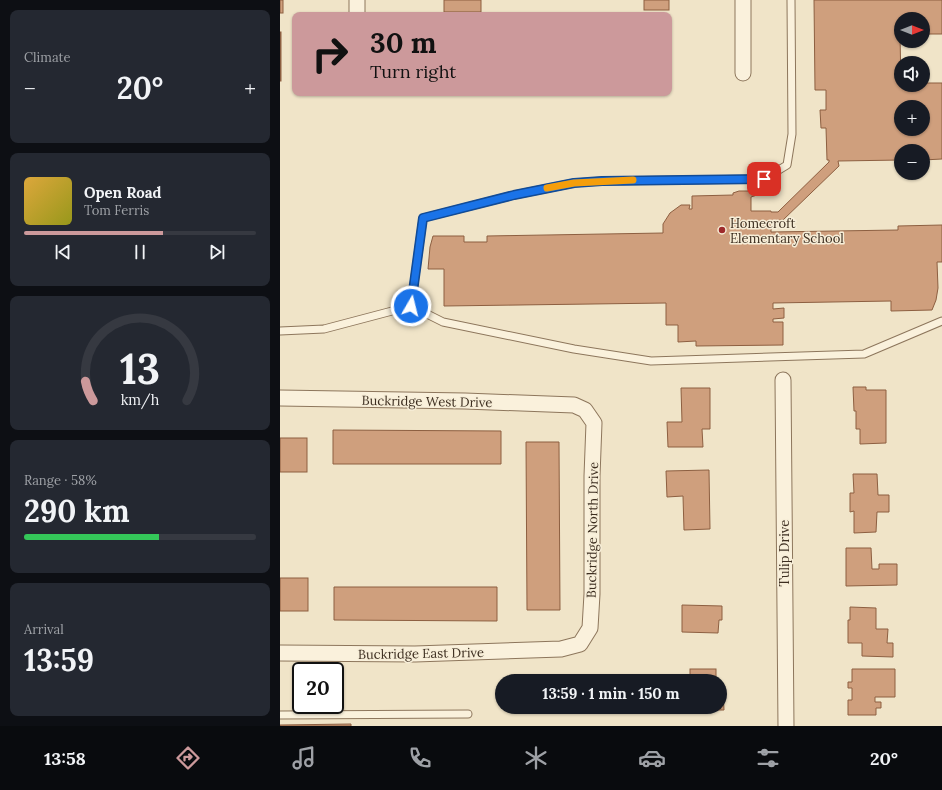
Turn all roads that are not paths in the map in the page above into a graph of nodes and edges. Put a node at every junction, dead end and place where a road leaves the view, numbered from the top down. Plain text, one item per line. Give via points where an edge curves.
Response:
1 (357, 0) edge
2 (743, 0) edge
3 (791, 0) edge
4 (357, 12) edge
5 (743, 73) dead end
6 (411, 306) junction
7 (942, 321) edge
8 (280, 331) edge
9 (783, 380) dead end
10 (280, 398) edge
11 (574, 405) joint
12 (561, 649) joint
13 (280, 654) edge
14 (468, 714) dead end
15 (280, 715) edge
16 (786, 726) edge

1 - 4 street
2 - 5 street
3 - 6 lane via 792,134 787,165 764,179 574,183 423,218
6 - 7 lane via 444,322 574,349 651,361 864,354
6 - 8 lane via 324,329
9 - 16 street, Tulip Drive
10 - 11 street, Buckridge West Drive
11 - 12 street, Buckridge North Drive via 585,410 594,423 592,594 590,628 580,644
12 - 13 street, Buckridge East Drive via 415,654
14 - 15 lane

